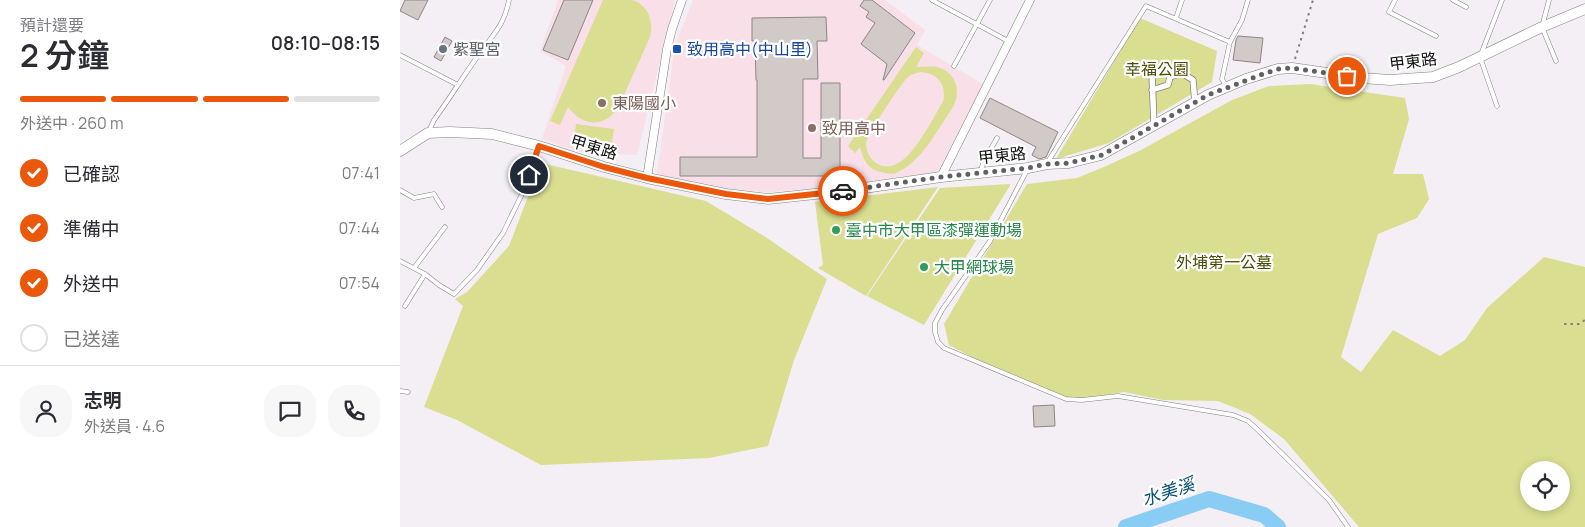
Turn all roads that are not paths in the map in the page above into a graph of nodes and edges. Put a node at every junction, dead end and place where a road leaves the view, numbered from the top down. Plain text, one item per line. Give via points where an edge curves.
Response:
1 (509, 0) edge
2 (682, 0) edge
3 (932, 0) edge
4 (990, 0) edge
5 (1030, 0) edge
6 (1182, 0) edge
7 (1248, 0) edge
8 (1396, 0) edge
9 (1453, 0) edge
10 (1502, 0) edge
11 (1549, 0) edge
12 (1466, 7) dead end
13 (1585, 9) edge
14 (1176, 18) junction
15 (976, 25) junction
16 (1542, 26) junction
17 (1436, 36) dead end
18 (1008, 41) junction
19 (1230, 42) junction
20 (400, 55) edge
21 (1480, 57) junction
22 (1556, 61) dead end
23 (954, 66) dead end
24 (1152, 75) dead end
25 (458, 85) junction
26 (1228, 88) junction
27 (1152, 90) junction
28 (1195, 103) junction
29 (1497, 106) dead end
30 (1154, 126) junction
31 (428, 133) junction
32 (997, 138) dead end
33 (539, 146) junction
34 (400, 151) edge
35 (1047, 164) junction
36 (1028, 168) junction
37 (981, 173) junction
38 (940, 177) junction
39 (647, 178) junction
40 (400, 190) edge
41 (442, 207) dead end
42 (445, 227) dead end
43 (400, 261) edge
44 (414, 268) junction
45 (425, 274) junction
46 (405, 306) dead end
47 (400, 391) edge
48 (408, 392) dead end
49 (1348, 527) edge

1 - 25 lane via 507,14 498,31 480,51
2 - 39 street via 667,49
3 - 15 lane
4 - 15 lane
5 - 18 street
6 - 14 lane
7 - 19 lane
8 - 17 lane via 1389,12
9 - 12 lane
10 - 21 lane
11 - 16 lane
13 - 16 street, 甲東路
14 - 19 lane
14 - 35 lane via 1146,6
15 - 18 lane
15 - 23 lane
16 - 21 street, 甲東路
16 - 22 lane
18 - 38 street
19 - 26 lane via 1222,79
20 - 25 lane
21 - 26 street, 甲東路 via 1433,77 1411,80 1362,78 1292,68 1270,71
21 - 29 lane
24 - 27 street
25 - 31 lane
26 - 28 street, 甲東路
27 - 28 street via 1168,84 1170,77 1182,73 1193,80
27 - 30 street
28 - 30 street, 甲東路
30 - 35 street, 甲東路 via 1102,155 1069,163
31 - 33 street, 甲東路 via 492,134
31 - 34 street
32 - 37 lane
33 - 39 street, 甲東路
33 - 45 lane via 524,190 503,233 477,270 454,294
35 - 36 street, 甲東路
36 - 37 street, 甲東路
36 - 49 lane via 990,241 935,323 938,342 944,348 1066,399 1118,396 1233,415 1259,431 1328,500
37 - 38 street, 甲東路
38 - 39 street, 甲東路 via 768,199
40 - 41 lane via 414,198 434,194
42 - 44 lane
43 - 44 lane
44 - 45 lane
45 - 46 lane
47 - 48 lane

